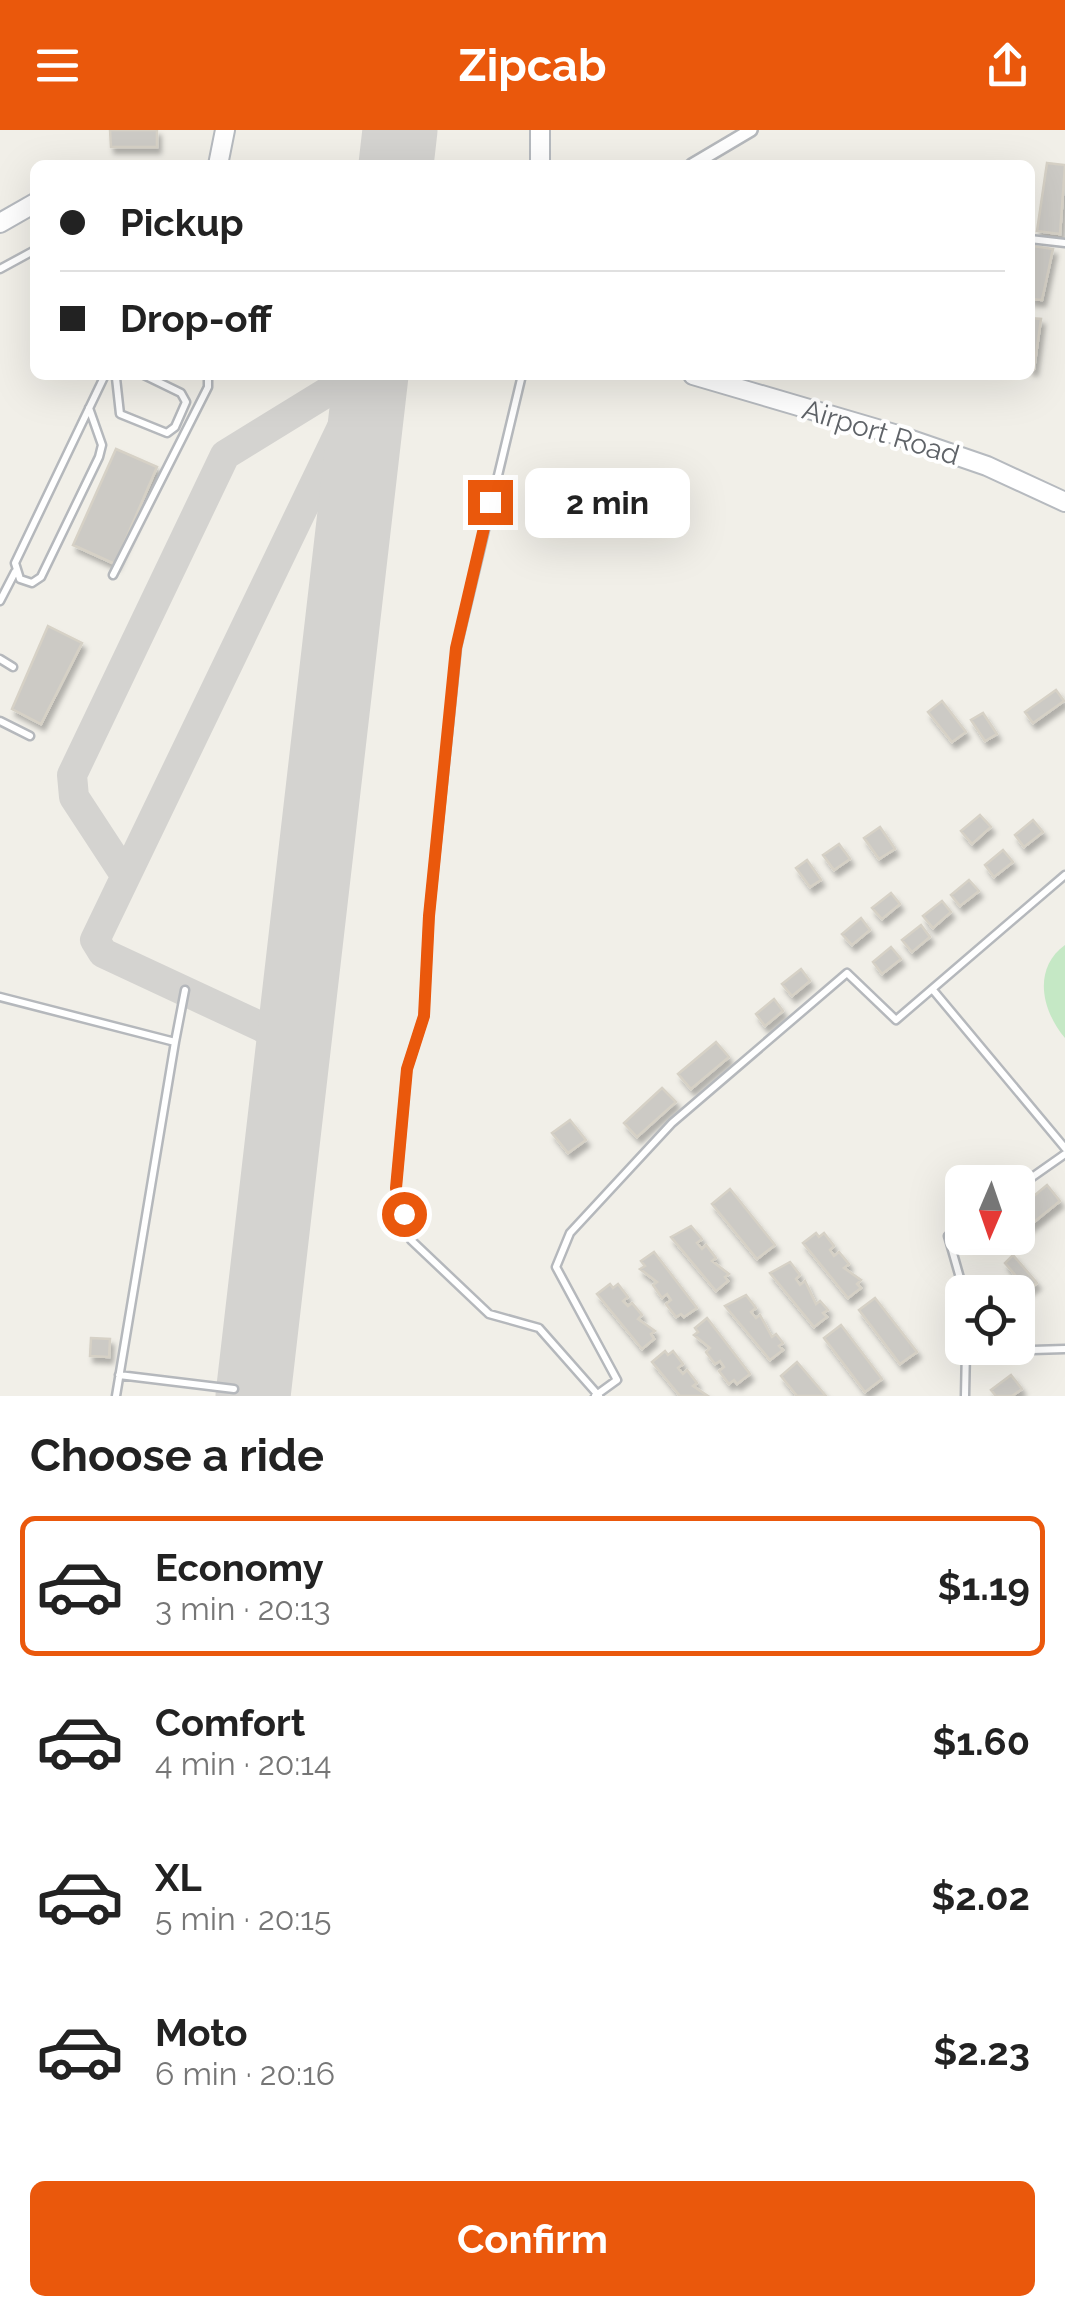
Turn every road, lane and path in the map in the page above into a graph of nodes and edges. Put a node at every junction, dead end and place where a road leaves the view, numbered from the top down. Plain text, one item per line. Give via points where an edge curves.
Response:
1 (225, 130) edge
2 (540, 130) edge
3 (750, 130) edge
4 (219, 160) edge
5 (540, 160) edge
6 (700, 160) edge
7 (30, 206) edge
8 (0, 223) edge
9 (1035, 240) edge
10 (1065, 243) edge
11 (30, 253) edge
12 (0, 270) edge
13 (107, 380) edge
14 (111, 380) edge
15 (154, 380) edge
16 (208, 380) edge
17 (521, 380) edge
18 (709, 380) edge
19 (89, 408) junction
20 (1065, 502) edge
21 (15, 572) junction
22 (113, 575) dead end
23 (0, 602) edge
24 (0, 659) edge
25 (13, 667) dead end
26 (0, 720) edge
27 (30, 736) dead end
28 (1065, 875) edge
29 (185, 990) dead end
30 (933, 990) junction
31 (0, 997) edge
32 (175, 1042) junction
33 (1065, 1151) edge
34 (1035, 1174) edge
35 (1035, 1349) edge
36 (1065, 1349) edge
37 (966, 1365) edge
38 (119, 1375) junction
39 (234, 1388) dead end
40 (597, 1395) edge
41 (116, 1396) edge
42 (965, 1396) edge

1 - 4 main road
2 - 5 main road
3 - 6 street
7 - 8 main road
9 - 10 lane
11 - 12 lane
13 - 19 lane
14 - 15 lane via 120,414 167,433 186,402
16 - 22 lane
17 - 40 lane via 456,648 424,1016 407,1069 396,1188 411,1240 489,1314 539,1328
18 - 20 main road, Airport Road via 932,447
19 - 21 lane
19 - 21 lane via 102,445 99,457 42,577 32,583
21 - 23 lane
24 - 25 lane
26 - 27 lane
28 - 30 lane
29 - 32 lane
30 - 33 lane
30 - 40 lane via 896,1020 847,973 672,1124 570,1234 556,1267 617,1380
31 - 32 lane
32 - 38 lane
33 - 34 lane
35 - 36 lane
37 - 42 lane
38 - 39 lane
38 - 41 lane

